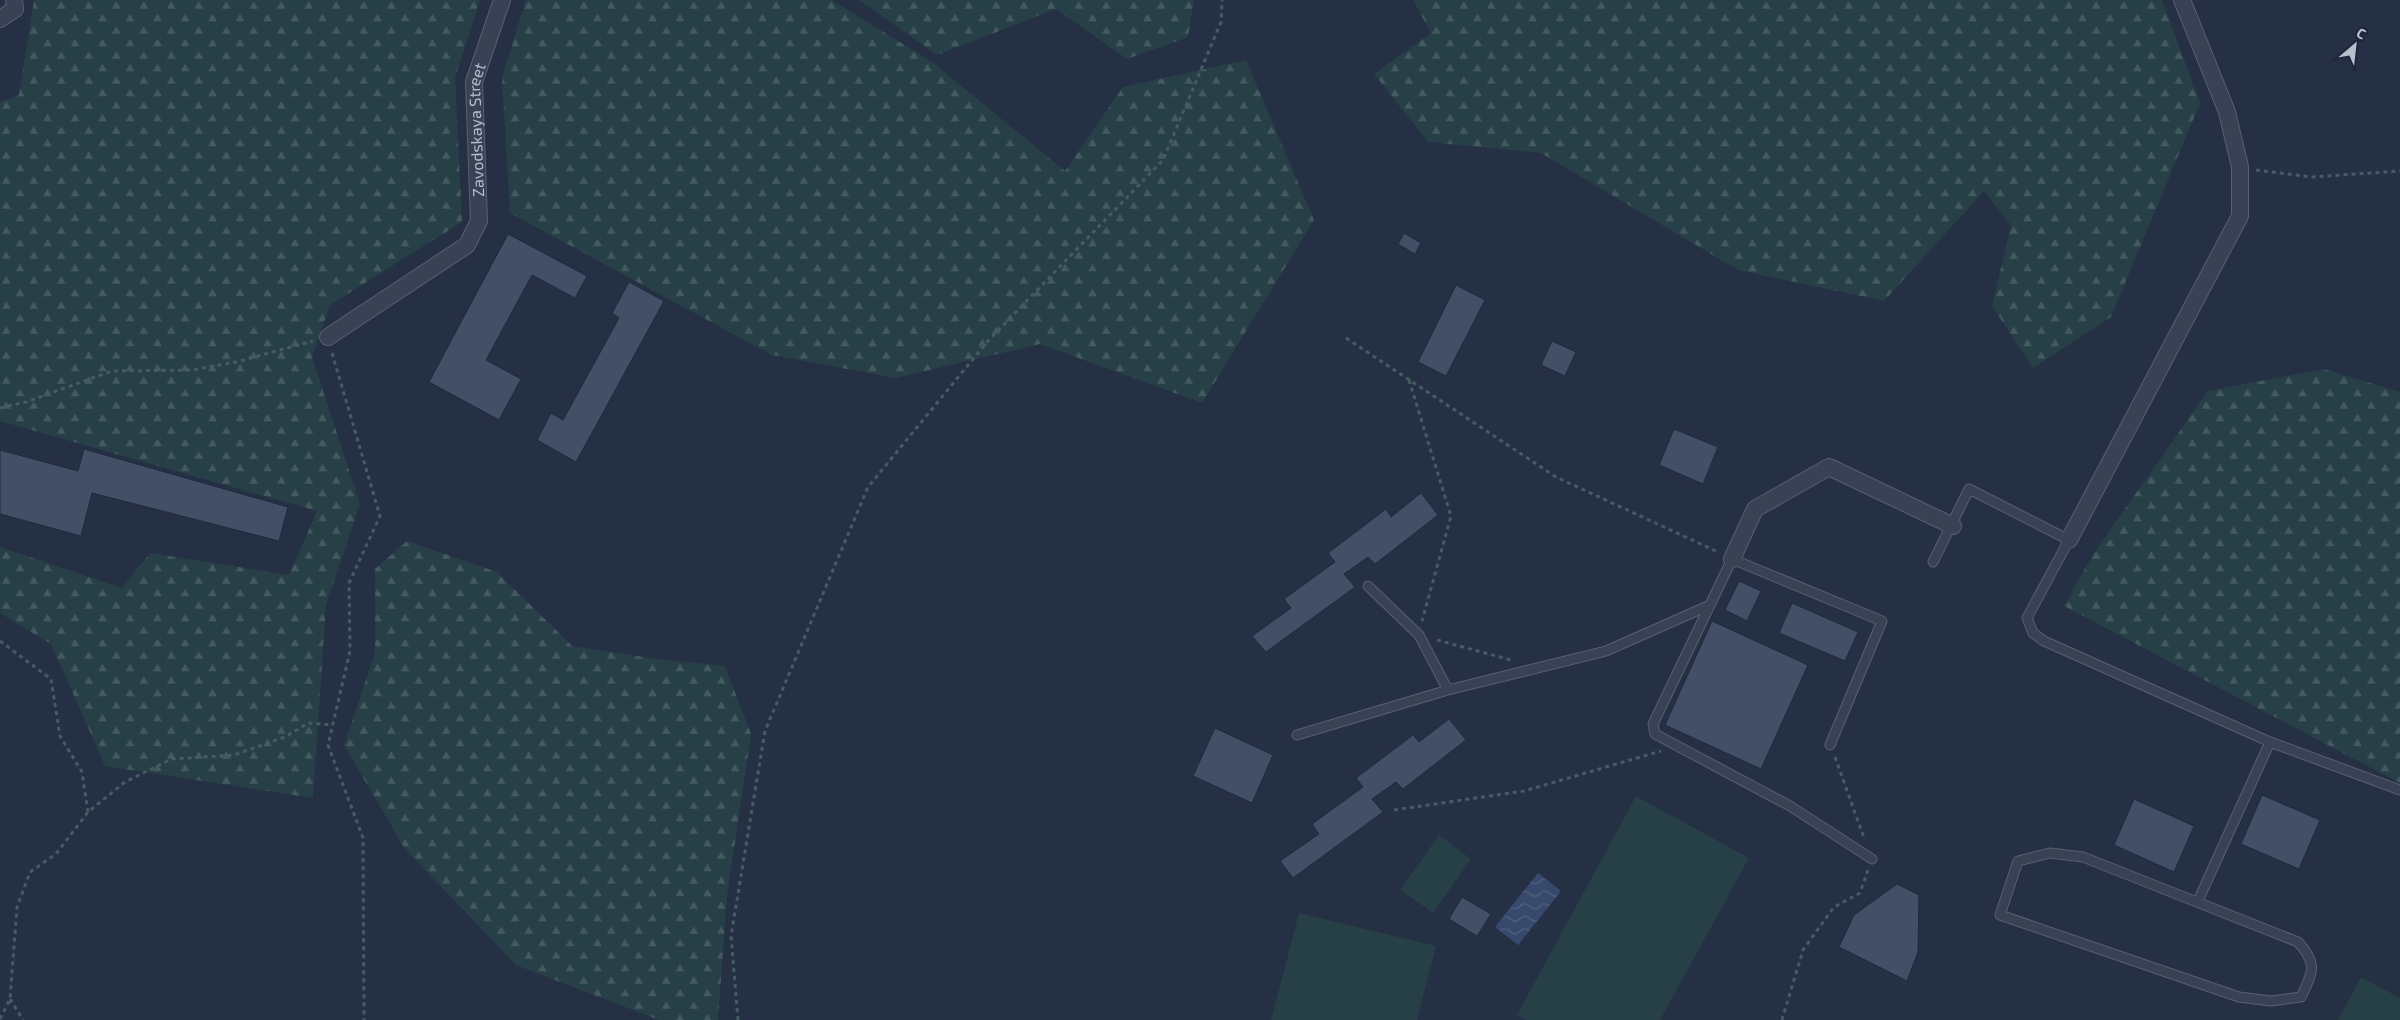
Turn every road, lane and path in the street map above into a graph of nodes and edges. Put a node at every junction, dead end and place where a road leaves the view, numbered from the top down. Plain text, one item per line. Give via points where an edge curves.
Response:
1 (14, 0) edge
2 (502, 0) edge
3 (1222, 0) edge
4 (2182, 0) edge
5 (0, 19) edge
6 (2240, 167) junction
7 (2400, 171) edge
8 (328, 337) junction
9 (1346, 338) dead end
10 (1408, 380) junction
11 (0, 408) edge
12 (1953, 526) junction
13 (2069, 540) junction
14 (1732, 559) junction
15 (1934, 562) dead end
16 (1368, 586) dead end
17 (1710, 605) junction
18 (1418, 635) junction
19 (0, 641) edge
20 (1539, 668) junction
21 (1448, 690) junction
22 (333, 725) junction
23 (1297, 735) dead end
24 (2270, 742) junction
25 (1830, 745) joint
26 (1678, 746) junction
27 (2400, 790) edge
28 (1394, 810) dead end
29 (88, 812) junction
30 (1872, 859) junction
31 (2198, 901) junction
32 (10, 999) junction
33 (0, 1019) edge
34 (23, 1020) edge
35 (364, 1020) edge
36 (738, 1020) edge
37 (1782, 1020) edge

1 - 5 street via 14,8
2 - 8 street, Zavodskaya Street via 474,82 478,221 467,246
3 - 36 path via 1221,22 1163,160 987,342 868,487 765,731 731,936
4 - 6 street via 2227,112
6 - 7 path via 2312,177
6 - 13 street via 2240,216
8 - 11 path via 236,362 192,370 112,371
8 - 22 path via 380,516 349,583 350,651
9 - 10 path
10 - 14 path via 1556,478
10 - 18 path via 1451,516
12 - 13 lane via 1969,489
12 - 14 street via 1829,467 1755,509
12 - 15 lane
13 - 24 lane via 2028,618 2028,626 2033,633 2044,641
14 - 17 lane
14 - 25 lane via 1882,621
16 - 18 lane
17 - 20 lane via 1606,651
17 - 26 lane via 1653,724 1655,734
18 - 20 path
18 - 21 lane
19 - 29 path via 51,679 60,736 82,772
20 - 21 lane
21 - 23 lane
22 - 29 path via 308,724 285,737 234,755 172,759 124,782
22 - 35 path via 328,746 362,838
24 - 27 lane
24 - 31 lane
25 - 30 path
26 - 28 path via 1524,791
26 - 30 lane via 1790,806
29 - 32 path via 56,854 30,872 17,907
30 - 37 path via 1860,892 1834,907 1803,950
31 - 31 lane via 2083,857 2050,854 2018,862 2000,914 2239,997 2271,1001 2301,996 2313,972 2308,954 2298,942
32 - 33 path
32 - 34 path

